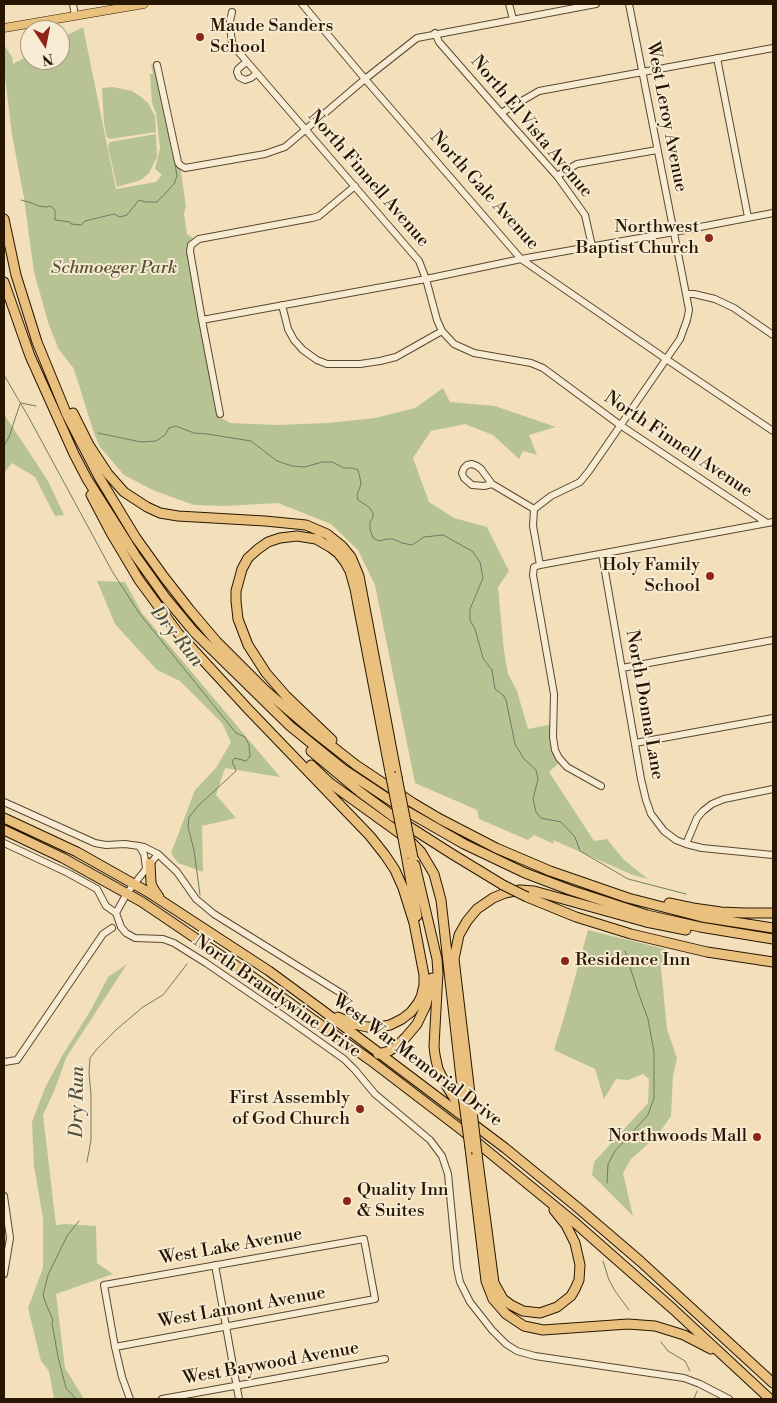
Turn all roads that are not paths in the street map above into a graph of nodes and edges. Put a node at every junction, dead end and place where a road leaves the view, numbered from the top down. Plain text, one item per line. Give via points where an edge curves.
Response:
1 (73, 4) edge
2 (139, 4) edge
3 (302, 4) edge
4 (510, 4) edge
5 (596, 4) edge
6 (629, 4) edge
7 (232, 12) dead end
8 (74, 16) junction
9 (512, 19) junction
10 (4, 28) edge
11 (435, 33) junction
12 (773, 48) edge
13 (717, 58) junction
14 (246, 62) junction
15 (157, 65) dead end
16 (642, 72) junction
17 (256, 74) junction
18 (365, 78) junction
19 (500, 113) junction
20 (306, 130) junction
21 (657, 150) junction
22 (557, 176) junction
23 (355, 186) junction
24 (773, 213) edge
25 (748, 218) junction
26 (4, 219) edge
27 (674, 232) junction
28 (592, 246) junction
29 (521, 259) junction
30 (16, 275) junction
31 (426, 278) junction
32 (4, 282) edge
33 (686, 294) junction
34 (282, 305) junction
35 (202, 320) junction
36 (442, 331) junction
37 (773, 335) edge
38 (666, 359) junction
39 (220, 414) dead end
40 (620, 425) junction
41 (773, 432) edge
42 (87, 479) junction
43 (492, 484) junction
44 (534, 509) junction
45 (770, 522) edge
46 (602, 554) junction
47 (540, 565) junction
48 (773, 640) edge
49 (200, 657) junction
50 (622, 668) junction
51 (773, 718) edge
52 (290, 726) junction
53 (635, 743) junction
54 (356, 766) junction
55 (393, 774) junction
56 (601, 786) dead end
57 (773, 789) edge
58 (4, 802) edge
59 (4, 818) edge
60 (4, 830) edge
61 (4, 843) edge
62 (686, 844) junction
63 (139, 846) junction
64 (158, 854) junction
65 (773, 855) edge
66 (411, 859) junction
67 (148, 865) junction
68 (550, 871) junction
69 (135, 884) junction
70 (127, 893) junction
71 (160, 900) junction
72 (116, 913) junction
73 (773, 913) edge
74 (112, 928) dead end
75 (773, 928) edge
76 (773, 941) edge
77 (773, 962) edge
78 (344, 995) dead end
79 (421, 998) junction
80 (322, 1010) junction
81 (348, 1044) junction
82 (381, 1054) junction
83 (4, 1062) edge
84 (467, 1099) junction
85 (479, 1128) junction
86 (473, 1151) junction
87 (537, 1191) junction
88 (4, 1196) edge
89 (7, 1230) edge
90 (215, 1265) junction
91 (4, 1274) edge
92 (375, 1299) joint
93 (226, 1326) junction
94 (115, 1347) junction
95 (385, 1359) dead end
96 (748, 1378) junction
97 (773, 1383) edge
98 (237, 1386) junction
99 (130, 1399) edge
100 (162, 1399) edge
101 (239, 1399) edge
102 (729, 1399) edge
103 (770, 1399) edge

1 - 8 street
2 - 8 main road
3 - 18 street, North Gale Avenue
4 - 9 street
5 - 9 street
6 - 16 street, West Leroy Avenue
7 - 14 street, North Finnell Avenue via 232,42
8 - 10 main road
9 - 11 street
11 - 18 street via 416,38
11 - 19 street, North El Vista Avenue
12 - 13 street
13 - 16 street
13 - 25 street
14 - 17 street, North Finnell Avenue
14 - 17 street via 238,69 238,77 245,80
15 - 20 street via 178,162 185,168 274,151 285,147
16 - 19 street via 539,91
16 - 21 street, West Leroy Avenue
17 - 20 street, North Finnell Avenue
18 - 20 street
18 - 29 street, North Gale Avenue
19 - 22 street, North El Vista Avenue
20 - 23 street, North Finnell Avenue
21 - 22 street via 577,164
21 - 27 street, West Leroy Avenue
22 - 28 street, North El Vista Avenue via 585,215
23 - 31 street, North Finnell Avenue via 419,261
23 - 35 street via 319,216 199,239 191,246
24 - 25 street
25 - 27 street
26 - 30 highway
27 - 28 street
27 - 33 street, West Leroy Avenue
28 - 29 street
29 - 31 street
29 - 38 street, North Gale Avenue
30 - 54 highway via 39,348 70,422 142,546 188,609 237,663
30 - 55 highway via 57,379 85,437 115,483 126,494 147,507 171,515 306,525 327,534 347,551 360,576
31 - 34 street
31 - 36 street, North Finnell Avenue
32 - 42 highway via 30,356
33 - 37 street via 715,299
33 - 38 street, West Leroy Avenue via 687,320 680,339
34 - 35 street
34 - 36 street via 294,340 303,350 327,364 360,364 396,357
35 - 39 street
36 - 40 street, North Finnell Avenue via 454,344 467,351 539,366
38 - 40 street, West Leroy Avenue
38 - 41 street, North Gale Avenue
40 - 44 street, West Leroy Avenue via 580,482 551,496
40 - 45 street, North Finnell Avenue
42 - 49 highway via 92,498 140,580
42 - 52 highway via 139,562 170,603 210,649
43 - 43 street via 472,485 464,478 464,468 472,464 481,468
43 - 44 street
44 - 47 street via 533,526
45 - 46 street
46 - 47 street
46 - 50 street, North Donna Lane
47 - 56 street via 534,568 533,574 553,692 555,750 569,769
48 - 50 street
49 - 79 highway via 370,836 395,870 414,922 422,961 424,984
49 - 84 highway via 320,774 410,840 428,863 441,900
50 - 53 street, North Donna Lane
51 - 53 street
52 - 76 highway via 343,769 400,808 518,870 636,912
52 - 77 highway, bridge via 301,742 371,801 423,836 527,897 631,934 707,952
53 - 62 street, North Donna Lane via 650,812 665,832
54 - 55 highway via 346,752 270,679 241,627 236,601 239,575 251,555 272,540 295,536 316,539 338,553 350,571
54 - 68 highway via 440,819
55 - 66 highway, bridge
57 - 62 street via 725,798 704,809
58 - 63 street via 94,843
59 - 69 highway, West War Memorial Drive
60 - 70 highway, West War Memorial Drive
61 - 72 street, North Brandywine Drive via 97,889 106,906
62 - 65 street
63 - 64 street
63 - 67 street
64 - 67 street
64 - 78 street via 177,872 196,899 214,914
66 - 79 highway via 426,962
66 - 82 highway via 432,954 431,986 414,1028 398,1046
66 - 85 highway via 437,959 434,1046 437,1064 450,1093
67 - 69 street
67 - 71 highway via 153,888
68 - 73 highway via 693,908
68 - 75 highway via 660,907
69 - 70 street
69 - 71 highway, West War Memorial Drive
70 - 72 street
70 - 81 highway, West War Memorial Drive
71 - 80 highway, West War Memorial Drive
72 - 102 street, North Brandywine Drive via 126,933 135,938 163,939 174,943 340,1056 375,1094 434,1144 448,1174 460,1284 470,1302 506,1344 535,1356 684,1378
74 - 83 street via 103,934 17,1060
76 - 84 highway via 740,939 662,925 537,891 512,891 493,898 467,921 458,938 455,954
79 - 80 highway via 404,1018 383,1026 358,1025
80 - 82 highway, West War Memorial Drive
81 - 82 highway via 367,1054
81 - 87 highway, West War Memorial Drive via 455,1124
82 - 85 highway, West War Memorial Drive
84 - 86 highway, bridge
85 - 97 highway, West War Memorial Drive via 640,1261
86 - 87 highway via 494,1283 510,1305 536,1313 554,1308 569,1298 578,1284 581,1268 568,1228
86 - 96 highway via 486,1281 496,1303 509,1317 527,1327 543,1330 628,1324 666,1329 706,1346
87 - 96 highway, West War Memorial Drive via 673,1308
88 - 89 street
89 - 91 street via 10,1238
90 - 92 street, West Lake Avenue via 364,1239
90 - 93 street
90 - 94 street, West Lake Avenue via 104,1285
92 - 93 street, West Lamont Avenue
93 - 94 street, West Lamont Avenue
93 - 98 street
94 - 99 street
95 - 98 street, West Baywood Avenue
96 - 103 highway, West War Memorial Drive
98 - 100 street, West Baywood Avenue
98 - 101 street

